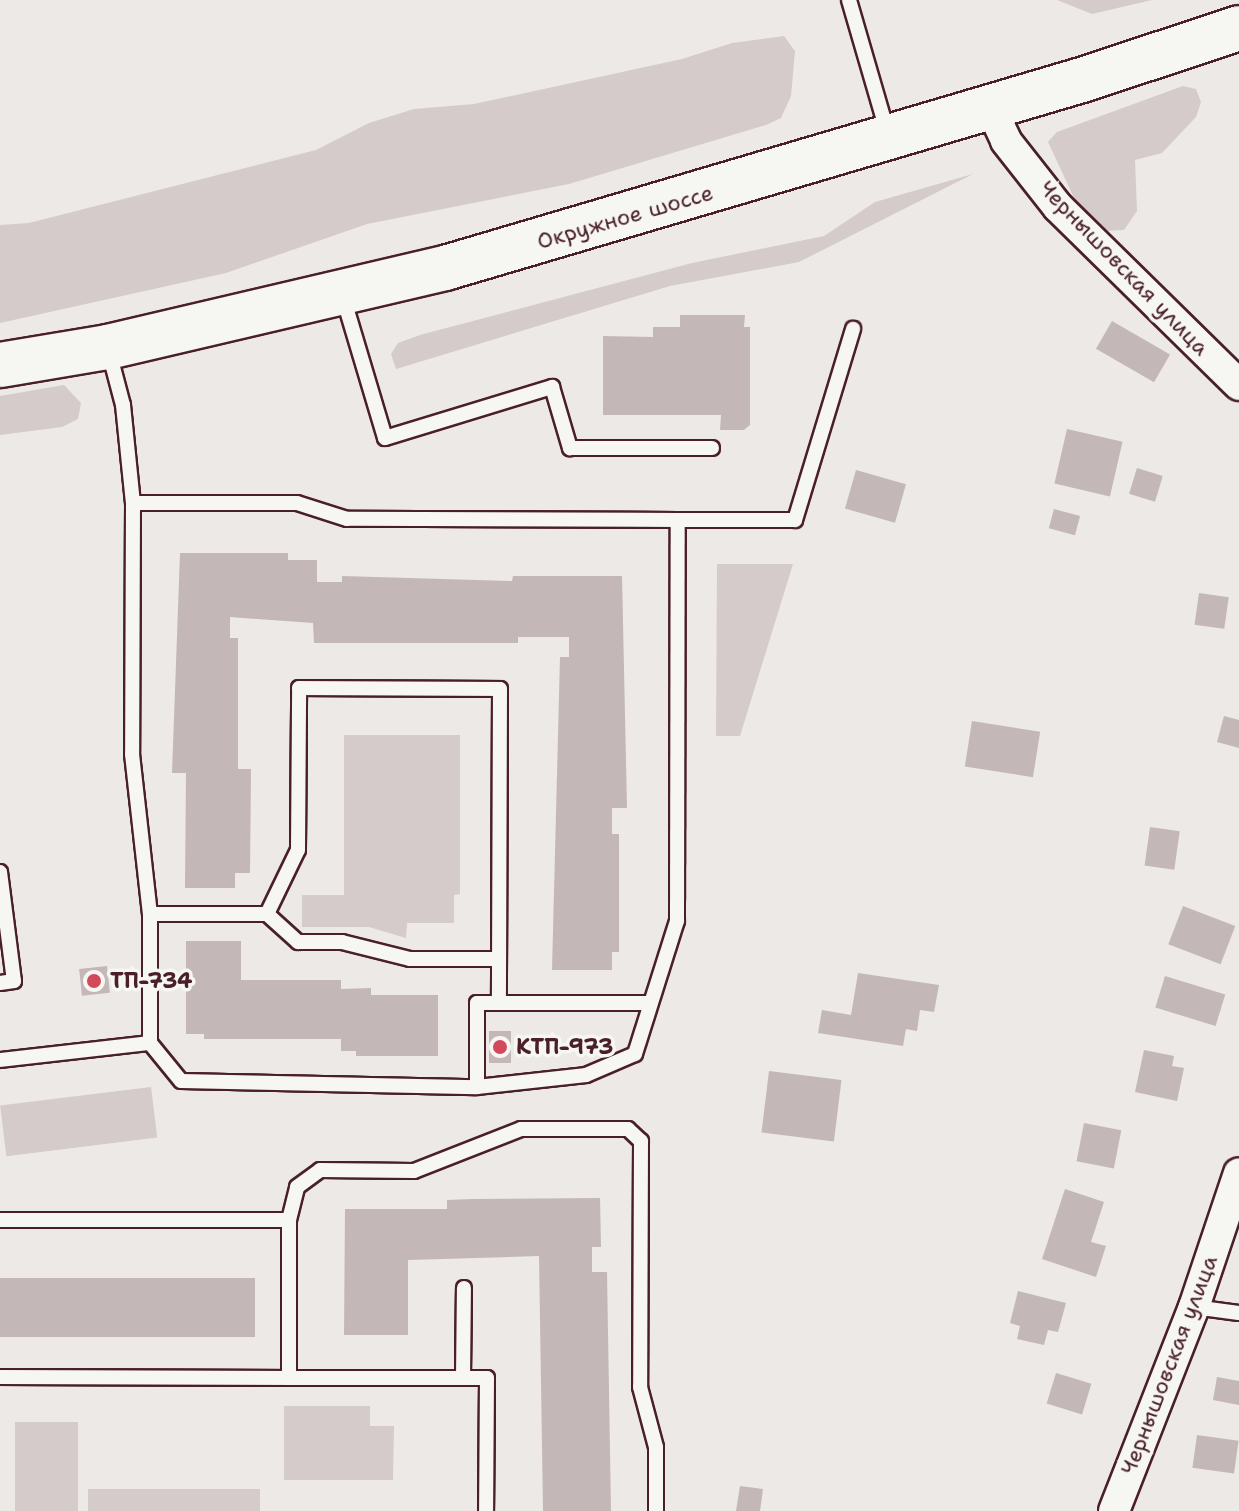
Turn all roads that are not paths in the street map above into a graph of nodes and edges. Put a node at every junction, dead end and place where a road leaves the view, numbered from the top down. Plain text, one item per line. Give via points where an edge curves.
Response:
1 (849, 0) edge
2 (1239, 28) edge
3 (990, 106) junction
4 (888, 134) junction
5 (341, 293) junction
6 (853, 329) dead end
7 (108, 347) junction
8 (0, 365) edge
9 (1239, 385) edge
10 (712, 448) dead end
11 (133, 503) junction
12 (678, 520) junction
13 (0, 872) edge
14 (150, 914) junction
15 (267, 914) junction
16 (499, 959) junction
17 (0, 983) edge
18 (499, 1003) junction
19 (650, 1003) junction
20 (150, 1043) junction
21 (0, 1060) edge
22 (477, 1087) junction
23 (1239, 1173) edge
24 (0, 1220) edge
25 (289, 1220) junction
26 (464, 1288) dead end
27 (1194, 1307) junction
28 (1239, 1313) edge
29 (0, 1377) edge
30 (289, 1378) junction
31 (463, 1378) junction
32 (486, 1511) edge
33 (656, 1511) edge
34 (1114, 1511) edge

1 - 4 lane
2 - 3 main road, Окружное шоссе
3 - 4 main road, Окружное шоссе
3 - 9 street, Чернышовская улица via 1006,141 1058,207
4 - 5 main road, Окружное шоссе via 601,225
5 - 7 main road, Окружное шоссе
5 - 10 lane via 385,438 552,387 570,448
6 - 12 lane via 795,520
7 - 8 main road, Окружное шоссе
7 - 11 lane via 123,405
11 - 12 lane via 297,503 347,519
11 - 14 lane via 132,754
12 - 19 lane via 677,921
13 - 17 lane via 14,981
14 - 15 lane
14 - 20 lane
15 - 16 lane via 298,942 342,942 410,959
15 - 16 lane via 298,850 299,688 500,689
16 - 18 lane
18 - 19 lane
18 - 22 lane via 477,1003
19 - 22 lane via 646,1031 635,1054 614,1066 586,1075
20 - 21 lane
20 - 22 lane via 181,1081
23 - 27 street, Чернышовская улица
24 - 25 lane
25 - 30 lane
25 - 33 lane via 297,1187 320,1170 414,1171 521,1129 637,1133 640,1387 656,1447
26 - 31 lane
27 - 28 lane
27 - 34 street, Чернышовская улица
29 - 30 lane
30 - 31 lane
31 - 32 lane via 487,1378

